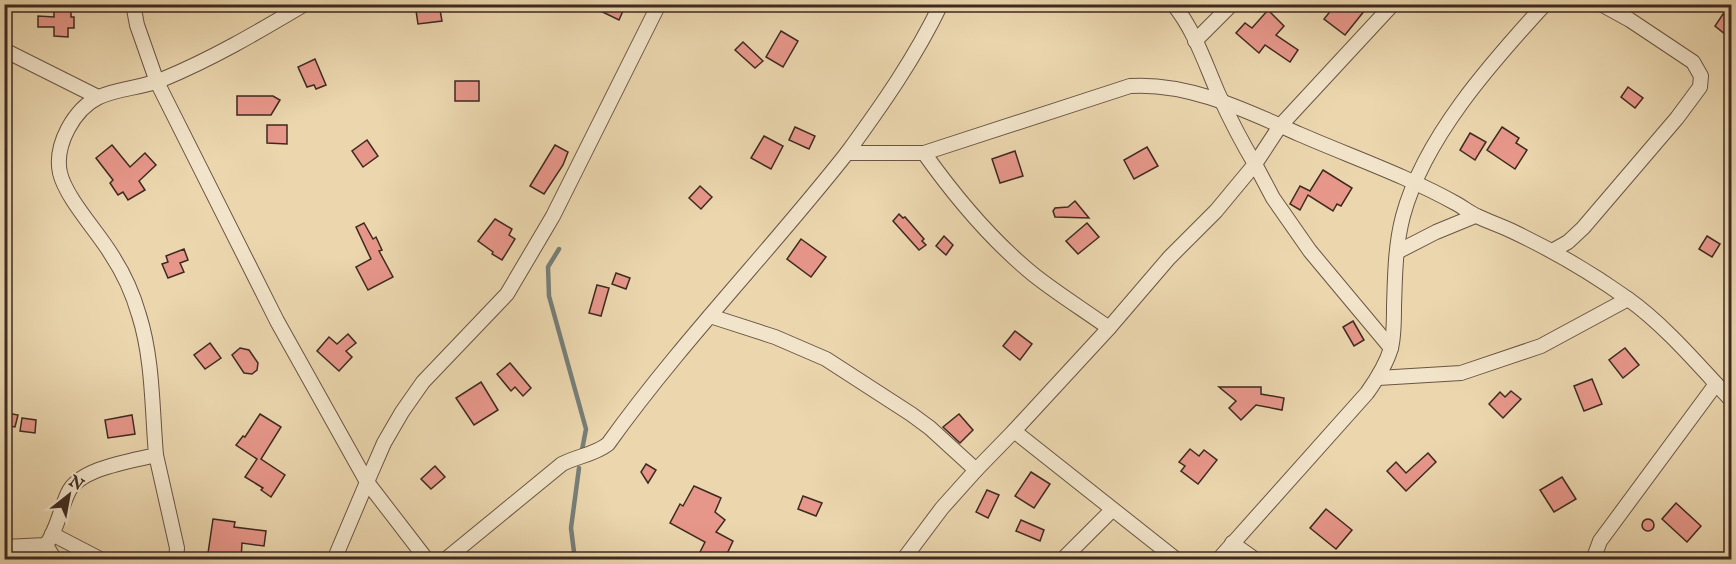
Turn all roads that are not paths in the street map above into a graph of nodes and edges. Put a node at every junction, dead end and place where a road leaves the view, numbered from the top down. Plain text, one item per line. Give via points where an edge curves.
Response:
1 (133, 4) edge
2 (305, 4) edge
3 (659, 4) edge
4 (941, 4) edge
5 (1173, 4) edge
6 (1232, 4) edge
7 (1393, 4) edge
8 (1545, 4) edge
9 (1601, 4) edge
10 (1195, 41) junction
11 (4, 50) edge
12 (157, 82) junction
13 (98, 97) junction
14 (1222, 102) junction
15 (1280, 126) junction
16 (847, 153) junction
17 (924, 153) junction
18 (1255, 164) junction
19 (1413, 184) junction
20 (1475, 216) junction
21 (1552, 251) junction
22 (1396, 252) junction
23 (1628, 299) junction
24 (710, 316) junction
25 (1109, 328) junction
26 (1391, 348) junction
27 (1378, 378) junction
28 (1716, 384) junction
29 (1731, 401) edge
30 (1014, 431) junction
31 (156, 455) junction
32 (976, 470) junction
33 (367, 482) junction
34 (1112, 510) junction
35 (49, 540) junction
36 (1232, 543) junction
37 (4, 548) edge
38 (55, 560) edge
39 (102, 560) edge
40 (176, 560) edge
41 (334, 560) edge
42 (427, 560) edge
43 (445, 560) edge
44 (903, 560) edge
45 (1062, 560) edge
46 (1177, 560) edge
47 (1218, 560) edge
48 (1256, 560) edge
49 (1593, 560) edge

1 - 12 street
2 - 12 street via 225,52
3 - 33 street via 553,216 519,275 493,310 423,382 384,443
4 - 16 street via 893,90
5 - 10 street
6 - 10 street
7 - 15 street
8 - 19 street via 1476,84 1429,152
9 - 21 street via 1693,62 1701,76 1700,87 1583,228
10 - 14 street
11 - 13 street
12 - 13 street
12 - 33 street via 277,321
13 - 31 street via 69,128 61,145 60,174 111,254 139,313 146,338
14 - 15 street
14 - 17 street via 1172,87 1130,86
14 - 18 street
15 - 18 street
15 - 19 street
16 - 17 street
16 - 24 street
17 - 25 street via 965,208 998,241 1034,275
18 - 25 street
18 - 26 street via 1310,251
19 - 20 street
19 - 22 street
20 - 21 street
20 - 22 street
21 - 23 street
22 - 26 street
23 - 27 street via 1541,346 1461,373
23 - 28 street
24 - 32 street via 826,359 930,428
24 - 43 street via 608,444 562,464
25 - 30 street
26 - 27 street
27 - 36 street
28 - 29 street
28 - 49 street via 1600,541
30 - 32 street
30 - 34 street
31 - 35 street via 95,471 79,480 67,494
31 - 40 street via 177,548
32 - 44 street
33 - 41 street
33 - 42 street
34 - 45 street
34 - 46 street
35 - 37 street
35 - 38 street
35 - 39 street
36 - 47 street
36 - 48 street

